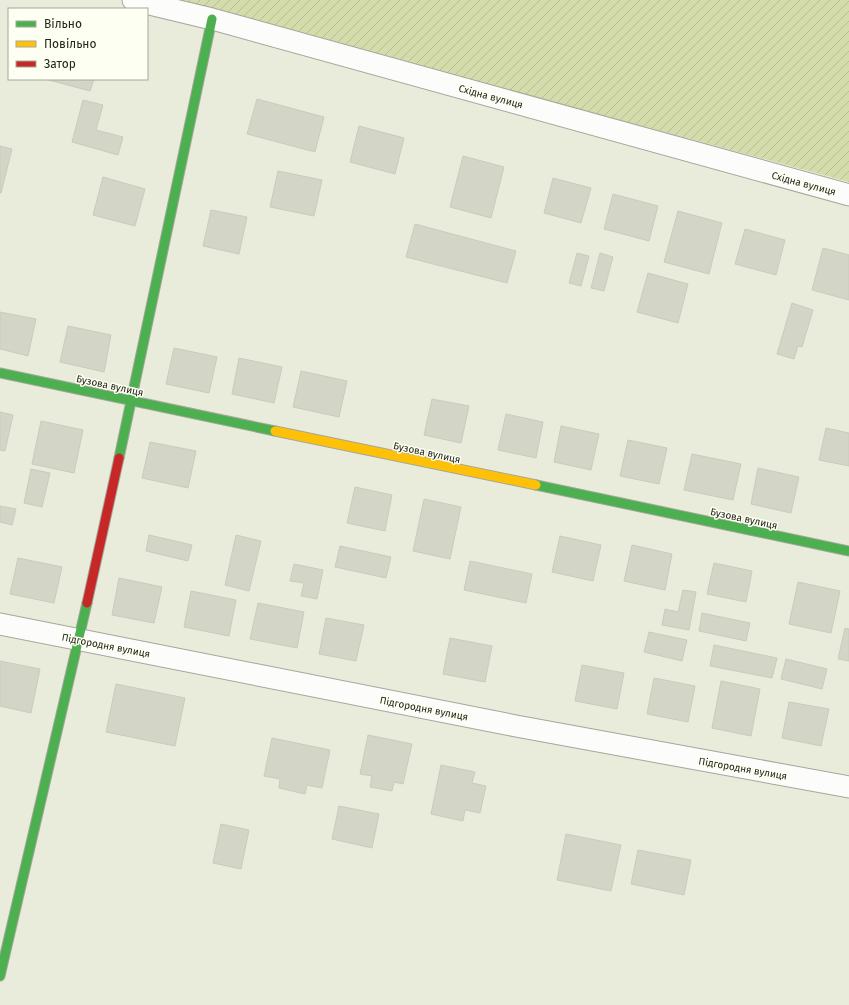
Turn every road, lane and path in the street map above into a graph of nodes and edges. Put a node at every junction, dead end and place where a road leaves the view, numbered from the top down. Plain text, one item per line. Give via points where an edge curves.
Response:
1 (133, 0) edge
2 (212, 19) junction
3 (849, 196) edge
4 (0, 373) edge
5 (132, 401) junction
6 (849, 551) edge
7 (0, 624) edge
8 (79, 640) junction
9 (849, 787) edge
10 (0, 976) edge

1 - 2 street, Східна вулиця
2 - 3 street, Східна вулиця
2 - 5 street
4 - 5 street, Бузова вулиця
5 - 6 street, Бузова вулиця
5 - 8 street
7 - 8 street, Підгородня вулиця
8 - 9 street, Підгородня вулиця via 524,727
8 - 10 street

